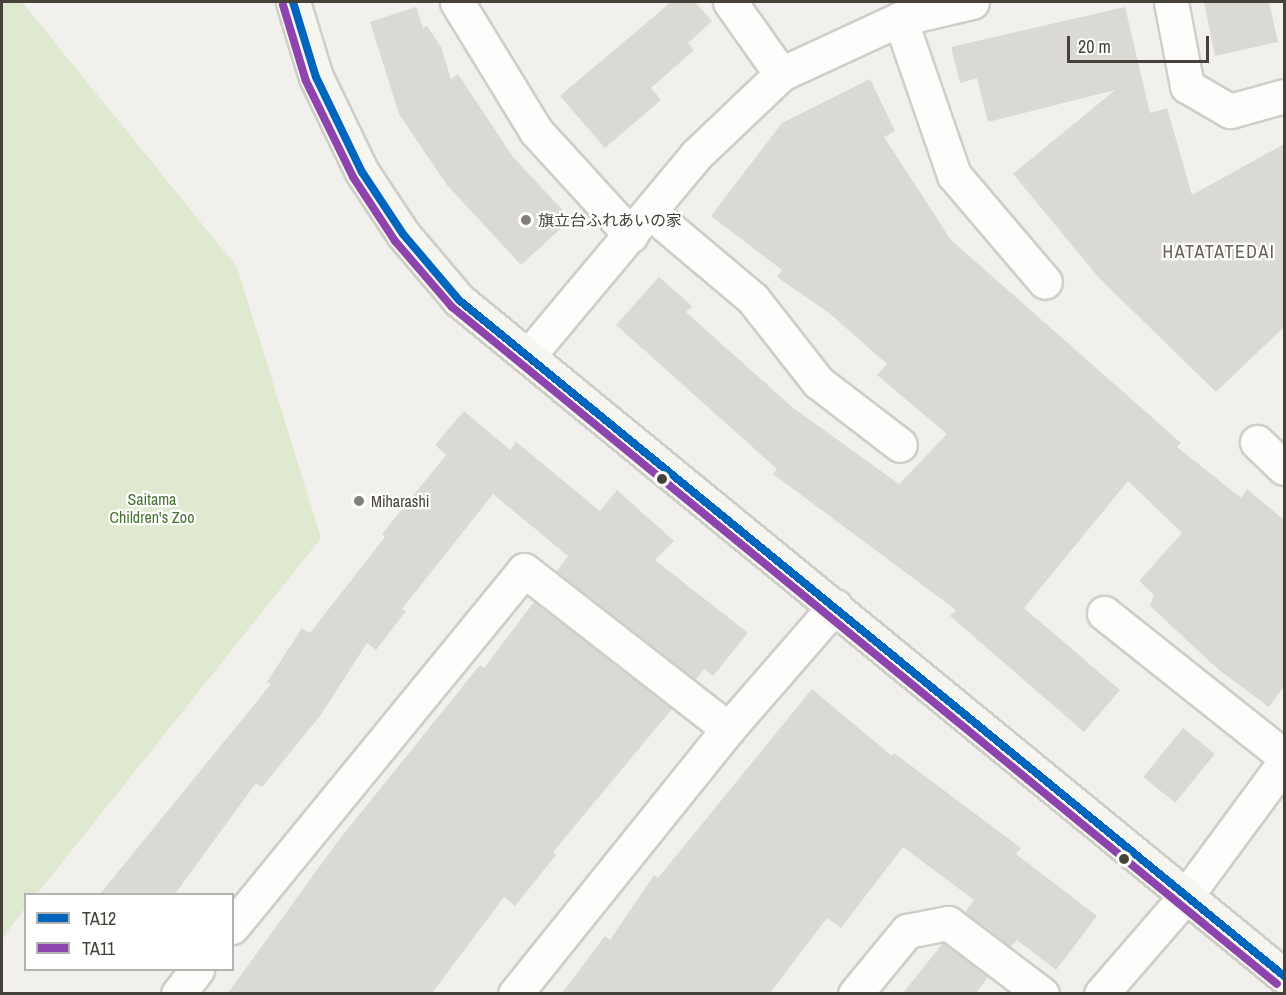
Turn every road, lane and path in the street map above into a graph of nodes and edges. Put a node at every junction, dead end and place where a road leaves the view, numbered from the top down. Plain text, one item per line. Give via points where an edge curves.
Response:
1 (293, 2) edge
2 (457, 2) edge
3 (730, 2) edge
4 (972, 2) edge
5 (1171, 2) edge
6 (900, 19) junction
7 (782, 74) junction
8 (1284, 96) edge
9 (641, 224) junction
10 (1045, 282) dead end
11 (529, 355) junction
12 (1257, 442) dead end
13 (900, 445) dead end
14 (1284, 468) edge
15 (835, 606) junction
16 (1104, 613) dead end
17 (728, 729) junction
18 (1284, 756) edge
19 (1284, 763) edge
20 (1186, 896) junction
21 (234, 925) edge
22 (195, 971) edge
23 (1284, 976) edge
24 (178, 993) edge
25 (515, 993) edge
26 (855, 993) edge
27 (1042, 993) edge
28 (1101, 993) edge

1 - 11 street via 316,76 362,172 403,234 459,300
2 - 9 street via 536,131
3 - 7 street
4 - 6 street
5 - 8 street via 1187,86 1230,111
6 - 7 street
6 - 10 street via 954,174
7 - 9 street via 734,115
9 - 11 street
9 - 13 street via 753,298 818,382
11 - 15 street
12 - 14 street
15 - 17 street
15 - 20 street
16 - 18 street
17 - 21 street via 524,570
17 - 25 street
19 - 20 street
20 - 23 street
20 - 28 street
22 - 24 street
26 - 27 street via 907,931 948,923

